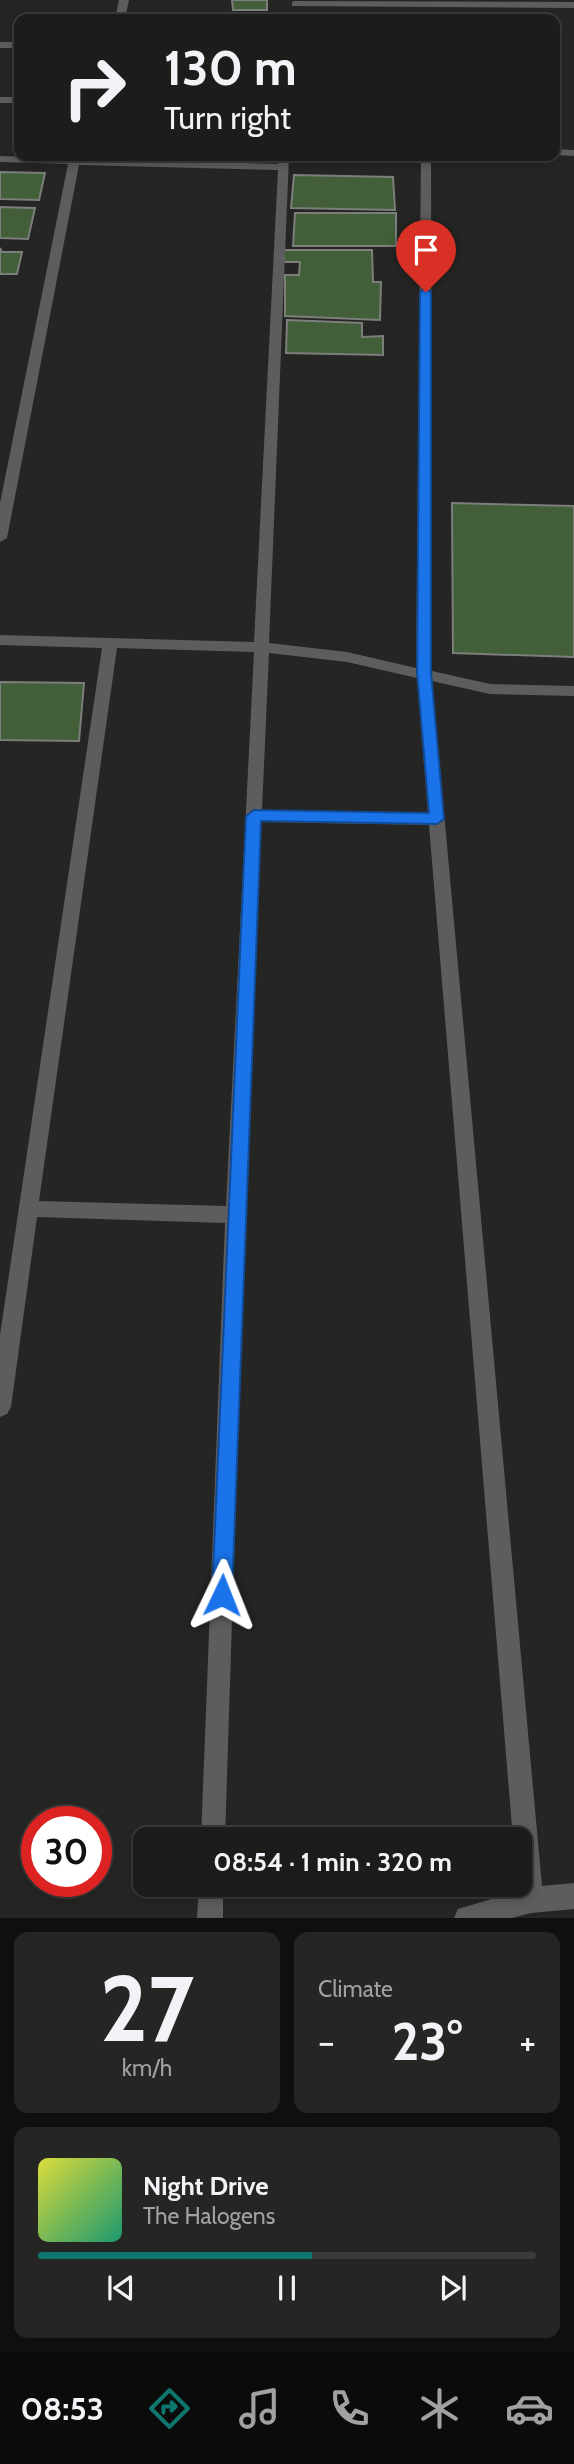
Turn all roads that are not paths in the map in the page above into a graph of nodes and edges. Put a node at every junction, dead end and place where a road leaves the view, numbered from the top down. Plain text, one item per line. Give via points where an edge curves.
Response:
1 (295, 2) edge
2 (489, 2) edge
3 (574, 5) edge
4 (74, 161) joint
5 (283, 161) edge
6 (426, 161) edge
7 (0, 538) edge
8 (0, 640) edge
9 (110, 642) junction
10 (261, 648) junction
11 (424, 672) junction
12 (574, 691) edge
13 (254, 816) junction
14 (437, 819) junction
15 (30, 1209) junction
16 (235, 1215) junction
17 (0, 1407) edge
18 (213, 1827) edge
19 (574, 1896) edge
20 (211, 1897) edge
21 (531, 1900) junction
22 (210, 1918) edge
23 (467, 1918) edge

1 - 2 street
2 - 3 street
4 - 5 street
4 - 7 street
5 - 10 street
6 - 11 street
8 - 9 street
9 - 10 street
9 - 15 street
10 - 11 street via 347,657
10 - 13 street
11 - 12 street via 490,689
11 - 14 street
13 - 14 street
13 - 16 street
14 - 21 street
15 - 16 street
15 - 17 street
16 - 18 street
19 - 21 street
20 - 22 street
21 - 23 street

